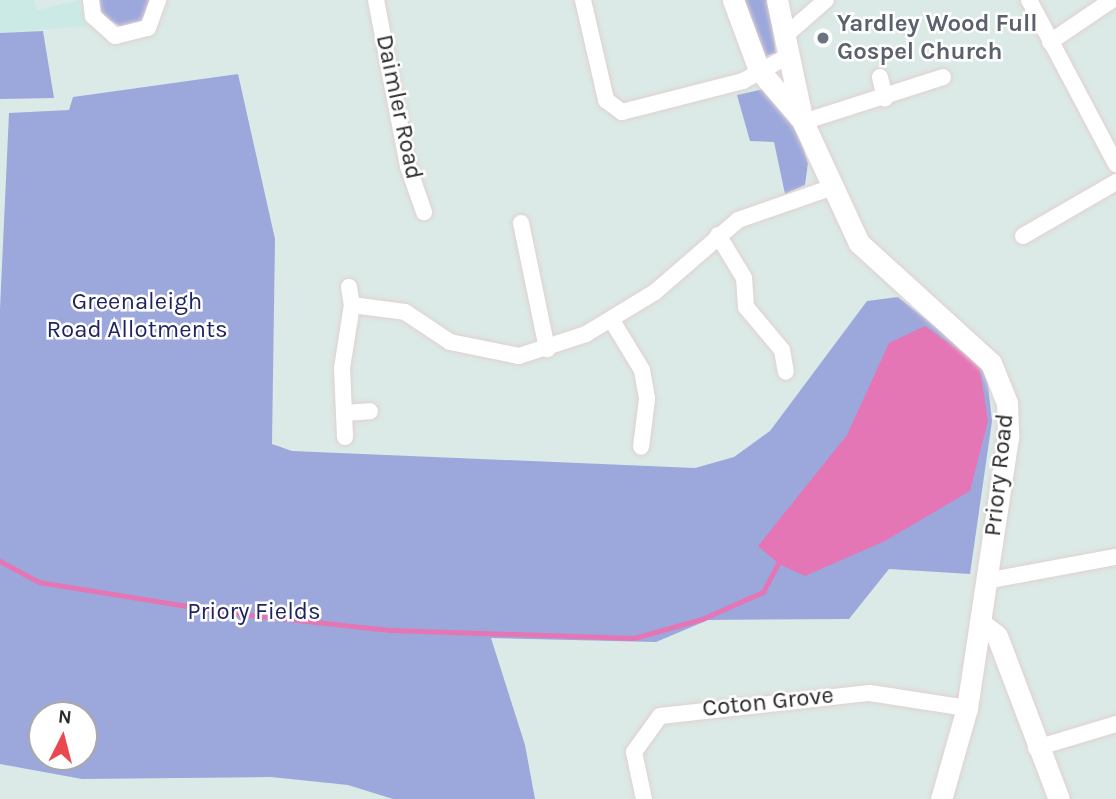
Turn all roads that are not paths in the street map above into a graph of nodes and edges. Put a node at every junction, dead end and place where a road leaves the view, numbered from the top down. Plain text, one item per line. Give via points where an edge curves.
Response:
1 (91, 0) edge
2 (158, 0) edge
3 (376, 0) edge
4 (583, 0) edge
5 (733, 0) edge
6 (777, 0) edge
7 (826, 0) edge
8 (1030, 0) edge
9 (1112, 0) edge
10 (1050, 42) junction
11 (788, 45) junction
12 (759, 70) junction
13 (880, 77) dead end
14 (943, 77) dead end
15 (885, 98) junction
16 (803, 122) junction
17 (1116, 164) edge
18 (1116, 182) edge
19 (830, 188) junction
20 (424, 212) dead end
21 (521, 223) dead end
22 (718, 235) junction
23 (1023, 236) dead end
24 (349, 287) dead end
25 (352, 305) junction
26 (611, 319) junction
27 (547, 349) junction
28 (786, 372) dead end
29 (370, 411) dead end
30 (344, 413) junction
31 (345, 437) dead end
32 (641, 447) dead end
33 (1116, 557) edge
34 (986, 581) junction
35 (980, 622) junction
36 (967, 708) junction
37 (1116, 724) edge
38 (1036, 748) junction
39 (644, 799) edge
40 (940, 799) edge
41 (1059, 799) edge

1 - 2 street via 93,16 115,37 148,29
3 - 20 street, Daimler Road via 408,166
4 - 12 street via 606,100 622,112 723,88
5 - 12 street, Priory Road
6 - 11 street, Priory Road
7 - 11 street
8 - 10 street
9 - 10 street
10 - 17 street
11 - 12 street
11 - 16 street, Priory Road
12 - 16 street, Priory Road
13 - 15 street
14 - 15 street
15 - 16 street
16 - 19 street, Priory Road
18 - 23 street
19 - 22 street via 738,220
19 - 34 street, Priory Road via 859,243 881,268 996,371 1008,437
21 - 27 street
22 - 26 street via 655,292
22 - 28 street via 744,278 746,307 782,350
24 - 25 street
25 - 27 street via 405,312 450,342 490,355
25 - 30 street via 342,368
26 - 27 street
26 - 32 street via 642,370 647,399
29 - 30 street
30 - 31 street
33 - 34 street
34 - 35 street, Priory Road
35 - 36 street, Priory Road
35 - 38 street via 997,636
36 - 39 street, Coton Grove via 870,693 660,716 635,752
36 - 40 street, Priory Road
37 - 38 street
38 - 41 street

